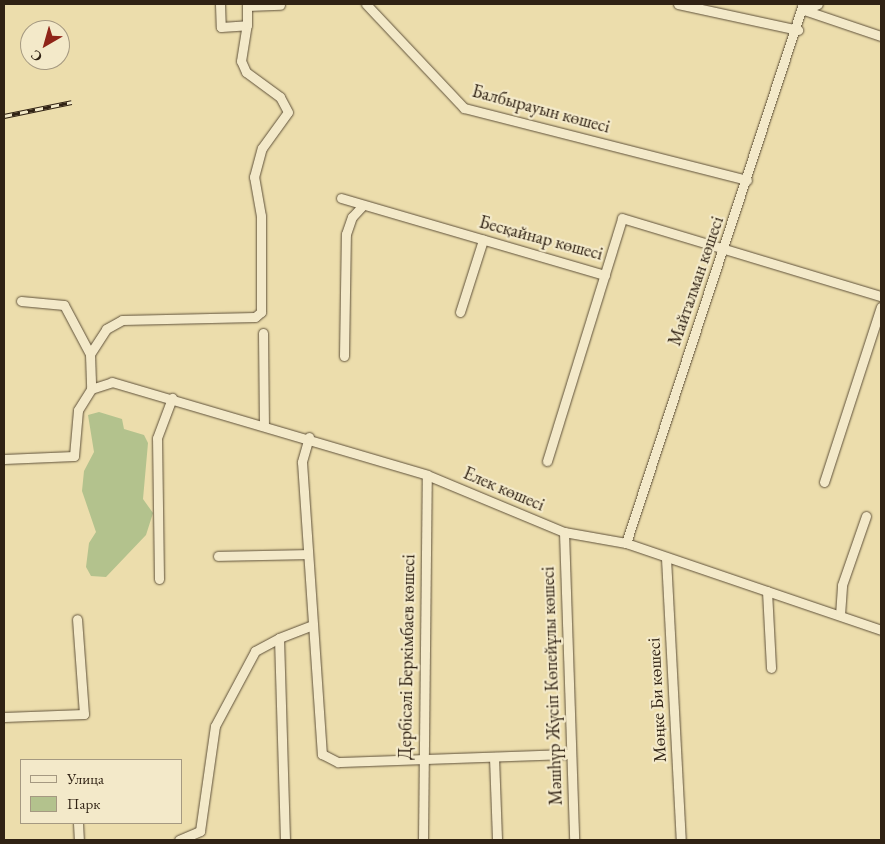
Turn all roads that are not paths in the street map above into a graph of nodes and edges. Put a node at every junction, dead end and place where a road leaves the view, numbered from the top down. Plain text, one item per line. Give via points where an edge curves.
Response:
1 (220, 4) edge
2 (366, 4) edge
3 (678, 4) edge
4 (818, 4) edge
5 (280, 5) dead end
6 (804, 7) edge
7 (247, 25) junction
8 (798, 30) junction
9 (881, 36) edge
10 (747, 180) junction
11 (341, 198) dead end
12 (363, 205) junction
13 (483, 240) junction
14 (724, 247) junction
15 (604, 275) junction
16 (881, 296) edge
17 (22, 301) dead end
18 (881, 307) edge
19 (460, 312) dead end
20 (263, 333) dead end
21 (90, 354) junction
22 (344, 356) dead end
23 (91, 389) junction
24 (172, 398) junction
25 (264, 424) junction
26 (309, 437) junction
27 (4, 459) edge
28 (546, 461) dead end
29 (427, 475) junction
30 (824, 482) dead end
31 (866, 516) dead end
32 (564, 532) junction
33 (626, 543) junction
34 (307, 554) junction
35 (218, 556) dead end
36 (666, 558) junction
37 (159, 579) dead end
38 (767, 591) junction
39 (840, 615) junction
40 (77, 618) dead end
41 (311, 626) junction
42 (881, 630) edge
43 (279, 638) junction
44 (772, 668) dead end
45 (4, 717) edge
46 (570, 754) junction
47 (421, 757) junction
48 (494, 757) junction
49 (78, 824) edge
50 (79, 840) edge
51 (179, 840) edge
52 (285, 840) edge
53 (423, 840) edge
54 (497, 840) edge
55 (574, 840) edge
56 (681, 840) edge

1 - 7 street via 221,26
2 - 10 street, Балбырауын көшесі via 464,108
3 - 8 street
4 - 6 street
5 - 7 street via 247,6
6 - 8 street, Майталман көшесі
6 - 9 street
7 - 21 street via 241,61 246,72 280,97 288,112 262,148 254,176 261,216 261,312 255,317 122,320 106,329
8 - 10 street, Майталман көшесі
10 - 14 street, Майталман көшесі
11 - 12 street, Бесқайнар көшесі
12 - 13 street, Бесқайнар көшесі
12 - 22 street via 352,217 346,234
13 - 15 street, Бесқайнар көшесі
13 - 19 street
14 - 15 street, Бесқайнар көшесі via 622,218
14 - 16 street
14 - 33 street, Майталман көшесі
15 - 28 street
17 - 21 street via 64,305
18 - 30 street
20 - 25 street
21 - 23 street
23 - 24 street, Елек көшесі via 112,382
23 - 27 street via 78,410 74,456
24 - 25 street, Елек көшесі
24 - 37 street via 157,438
25 - 26 street, Елек көшесі
26 - 29 street, Елек көшесі
26 - 34 street via 302,462
29 - 32 street, Елек көшесі
29 - 47 street, Дербісәлі Беркімбаев көшесі
31 - 39 street via 842,586
32 - 33 street, Елек көшесі
32 - 46 street, Мәшһүр Жүсіп Көпейұлы көшесі
33 - 36 street, Елек көшесі
34 - 35 street
34 - 41 street
36 - 38 street, Елек көшесі
36 - 56 street, Мөңке Би көшесі
38 - 39 street, Елек көшесі
38 - 44 street
39 - 42 street, Елек көшесі
40 - 45 street via 84,714
41 - 43 street
41 - 47 street via 322,754 338,762
43 - 51 street via 255,651 215,726 200,831
43 - 52 street
46 - 48 street
46 - 55 street, Мәшһүр Жүсіп Көпейұлы көшесі
47 - 48 street
47 - 53 street, Дербісәлі Беркімбаев көшесі
48 - 54 street
49 - 50 street

